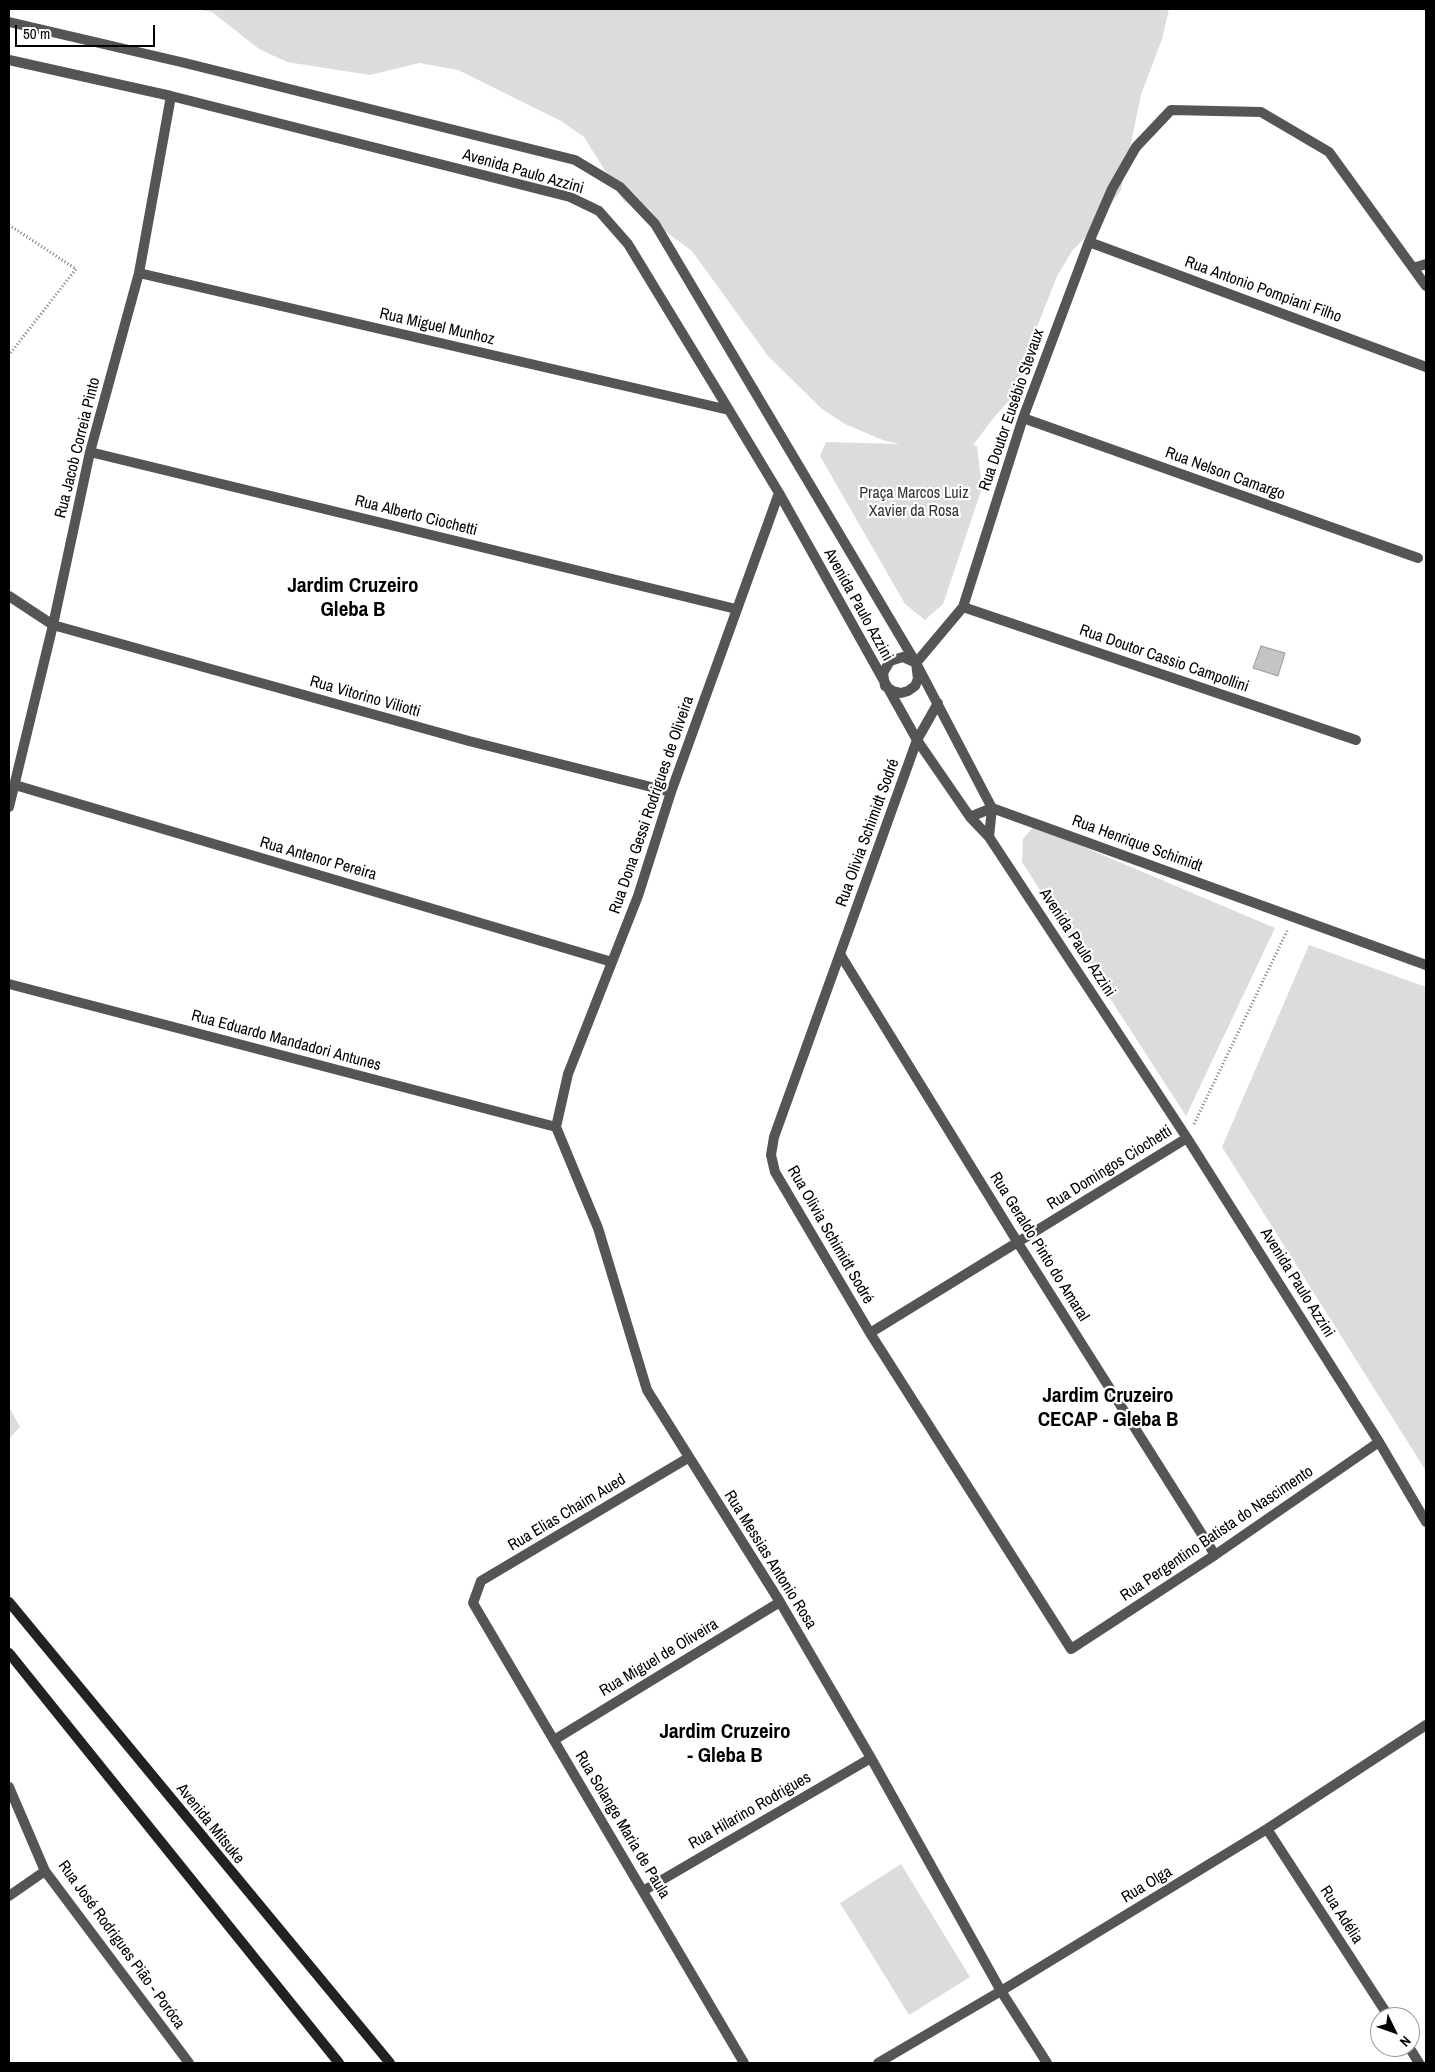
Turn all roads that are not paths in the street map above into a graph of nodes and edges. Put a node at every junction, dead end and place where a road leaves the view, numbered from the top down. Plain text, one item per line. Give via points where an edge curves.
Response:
1 (9, 22) edge
2 (9, 60) edge
3 (172, 96) junction
4 (1089, 242) junction
5 (1426, 264) edge
6 (1413, 268) junction
7 (139, 273) junction
8 (1426, 286) edge
9 (1426, 367) edge
10 (729, 410) junction
11 (1023, 418) junction
12 (90, 452) junction
13 (779, 493) junction
14 (1418, 558) dead end
15 (9, 596) edge
16 (963, 607) junction
17 (736, 609) junction
18 (53, 625) junction
19 (916, 663) junction
20 (885, 686) junction
21 (938, 703) junction
22 (917, 740) junction
23 (1356, 740) dead end
24 (15, 785) junction
25 (671, 792) junction
26 (9, 807) edge
27 (992, 808) junction
28 (970, 817) junction
29 (990, 837) junction
30 (840, 954) junction
31 (612, 962) junction
32 (1426, 965) edge
33 (9, 984) edge
34 (556, 1127) junction
35 (1187, 1138) junction
36 (1018, 1243) junction
37 (870, 1333) junction
38 (1379, 1442) junction
39 (688, 1458) junction
40 (1426, 1522) edge
41 (1215, 1554) junction
42 (9, 1602) edge
43 (780, 1602) junction
44 (473, 1603) joint
45 (1071, 1649) joint
46 (9, 1652) edge
47 (1426, 1725) edge
48 (554, 1740) junction
49 (871, 1758) junction
50 (9, 1787) edge
51 (1267, 1829) junction
52 (45, 1870) junction
53 (643, 1891) junction
54 (9, 1896) edge
55 (1001, 1991) junction
56 (1383, 2007) edge
57 (189, 2063) edge
58 (339, 2063) edge
59 (390, 2063) edge
60 (744, 2063) edge
61 (878, 2063) edge
62 (1047, 2063) edge

1 - 19 street, Avenida Paulo Azzini via 575,160 620,187 655,224
2 - 3 street, Avenida Paulo Azzini
3 - 7 street, Rua Jacob Correia Pinto
3 - 10 street, Avenida Paulo Azzini via 570,197 599,211 628,244
4 - 6 street, Rua Doutor Eusébio Stevaux via 1112,188 1136,147 1171,110 1261,112 1329,152
4 - 9 street, Rua Antonio Pompiani Filho
4 - 11 street, Rua Doutor Eusébio Stevaux
5 - 6 street
6 - 8 street, Rua Doutor Eusébio Stevaux
7 - 10 street, Rua Miguel Munhoz
7 - 12 street, Rua Jacob Correia Pinto
10 - 13 street, Avenida Paulo Azzini
11 - 14 street, Rua Nelson Camargo
11 - 16 street, Rua Doutor Eusébio Stevaux
12 - 17 street, Rua Alberto Ciochetti
12 - 18 street, Rua Jacob Correia Pinto
13 - 17 street, Rua Dona Gessi Rodrigues de Oliveira
13 - 20 street, Avenida Paulo Azzini
15 - 18 street, Rua Vitorino Viliotti
16 - 19 street, Rua Doutor Eusébio Stevaux
16 - 23 street, Rua Doutor Cassio Campollini
17 - 25 street, Rua Dona Gessi Rodrigues de Oliveira
18 - 24 street, Rua Jacob Correia Pinto
18 - 25 street, Rua Vitorino Viliotti via 469,742
19 - 20 street via 903,657 890,661 883,673
19 - 20 street via 918,679 908,691 893,691
19 - 21 street
20 - 22 street, Avenida Paulo Azzini
21 - 22 street, Rua Olivia Schimidt Sodré
21 - 27 street
22 - 28 street, Avenida Paulo Azzini
22 - 30 street, Rua Olivia Schimidt Sodré
24 - 26 street, Rua Jacob Correia Pinto
24 - 31 street, Rua Antenor Pereira
25 - 31 street, Rua Dona Gessi Rodrigues de Oliveira via 638,896
27 - 28 street
27 - 29 street
27 - 32 street, Rua Henrique Schimidt
28 - 29 street, Avenida Paulo Azzini
29 - 35 street, Avenida Paulo Azzini
30 - 36 street, Rua Geraldo Pinto do Amaral
30 - 37 street, Rua Olivia Schimidt Sodré via 774,1137 771,1156 775,1172
31 - 34 street, Rua Dona Gessi Rodrigues de Oliveira via 568,1074
33 - 34 street, Rua Eduardo Mandadori Antunes
34 - 39 street, Rua Messias Antonio Rosa via 598,1228 647,1390
35 - 36 street, Rua Domingos Ciochetti
35 - 38 street, Avenida Paulo Azzini
36 - 37 street, Rua Domingos Ciochetti
36 - 41 street, Rua Geraldo Pinto do Amaral
37 - 45 street, Rua Olivia Schimidt Sodré
38 - 40 street, Avenida Paulo Azzini
38 - 41 street, Rua Pergentino Batista do Nascimento
39 - 43 street, Rua Messias Antonio Rosa
39 - 44 street, Rua Elias Chaim Aued via 481,1581
41 - 45 street, Rua Pergentino Batista do Nascimento
42 - 59 main road, Avenida Mitsuke
43 - 48 street, Rua Miguel de Oliveira
43 - 49 street, Rua Messias Antonio Rosa
44 - 48 street, Rua Solange Maria de Paula
46 - 58 main road
47 - 51 street, Rua Olga
48 - 53 street, Rua Solange Maria de Paula
49 - 53 street, Rua Hilarino Rodrigues
49 - 55 street, Rua Messias Antonio Rosa
50 - 52 street, Rua José Rodrigues Pião - Poróca
51 - 55 street, Rua Olga
51 - 56 street, Rua Adélia
52 - 54 street
52 - 57 street, Rua José Rodrigues Pião - Poróca
53 - 60 street, Rua Solange Maria de Paula
55 - 61 street, Rua Olga
55 - 62 street, Rua Messias Antonio Rosa

